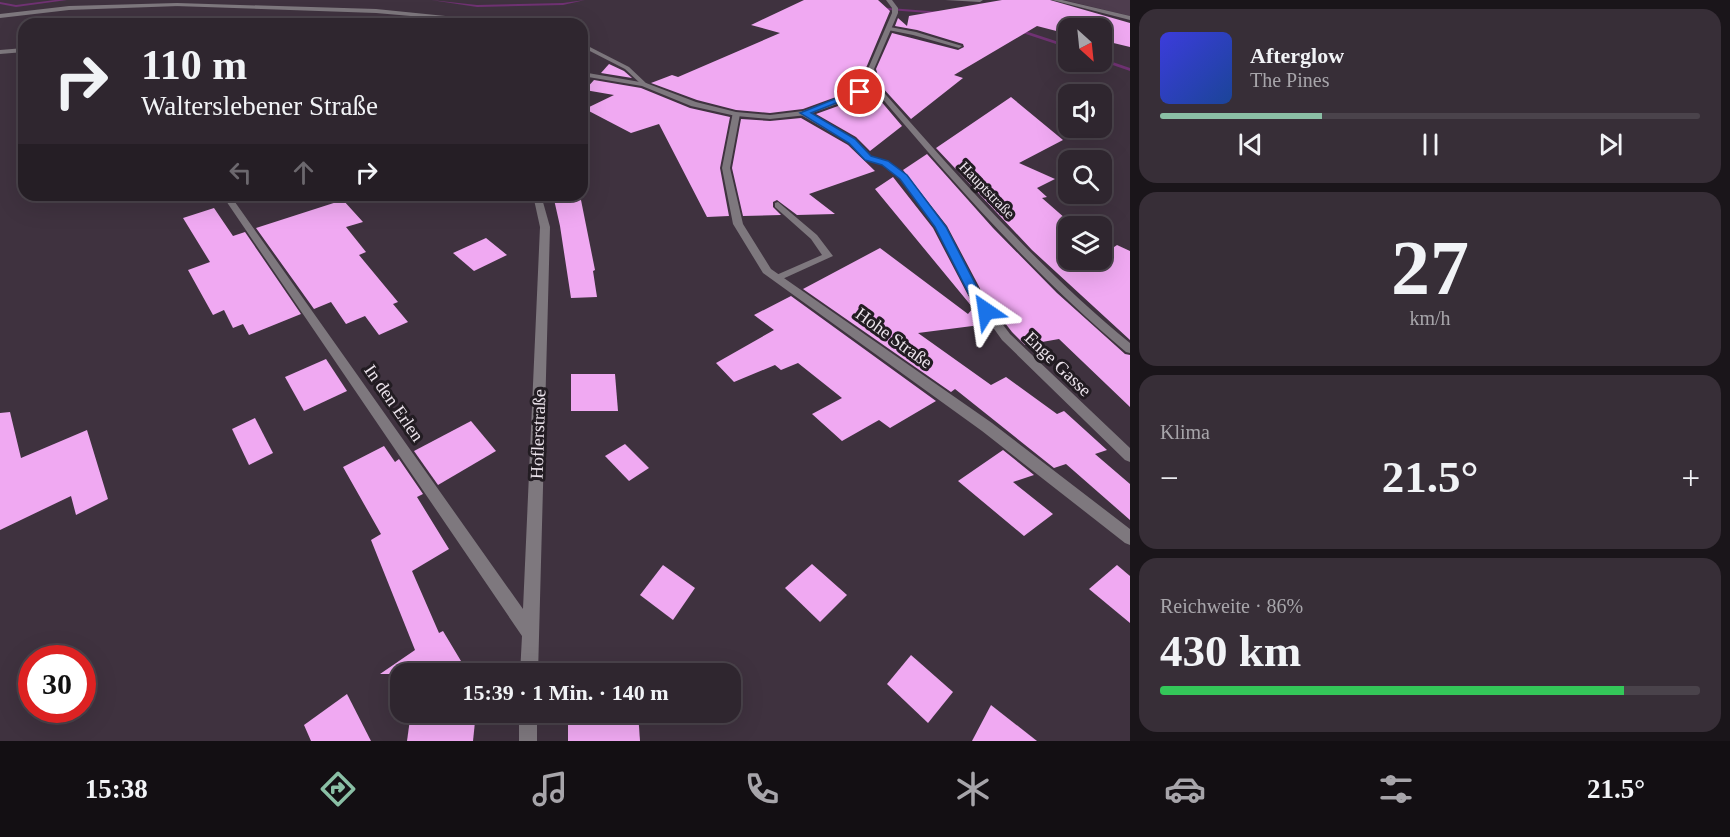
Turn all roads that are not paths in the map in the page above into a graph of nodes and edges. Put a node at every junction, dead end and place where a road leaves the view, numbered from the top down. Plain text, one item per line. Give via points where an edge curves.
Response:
1 (889, 0) edge
2 (948, 0) edge
3 (980, 0) edge
4 (1055, 0) edge
5 (0, 16) edge
6 (455, 18) edge
7 (1130, 18) edge
8 (890, 29) junction
9 (959, 46) dead end
10 (588, 48) edge
11 (18, 50) edge
12 (0, 52) edge
13 (588, 75) edge
14 (644, 84) junction
15 (876, 87) junction
16 (804, 113) junction
17 (736, 114) junction
18 (230, 201) edge
19 (538, 201) edge
20 (778, 206) dead end
21 (778, 278) junction
22 (1130, 349) edge
23 (1130, 456) edge
24 (1130, 538) edge
25 (530, 633) junction
26 (529, 663) edge
27 (528, 723) edge
28 (528, 741) edge

1 - 8 street via 895,11
2 - 3 street
4 - 7 street
5 - 6 street via 69,8 177,5 376,11
8 - 9 street
8 - 15 street via 871,69
10 - 14 street via 627,68
11 - 12 street
13 - 14 street
14 - 17 street via 694,104
15 - 16 street
15 - 22 street, Hauptstraße via 972,198 1096,321
16 - 17 street via 770,117
16 - 23 street, Enge Gasse via 852,141 868,158 885,163 903,177 940,227 977,298 1006,337
17 - 21 street, Hohe Straße via 726,168 738,224 767,271
18 - 25 street, In den Erlen
19 - 25 street, Hoflerstraße via 545,227
20 - 21 street via 814,237 828,256
21 - 24 street, Hohe Straße via 987,427
25 - 26 street, Hoflerstraße
27 - 28 street

